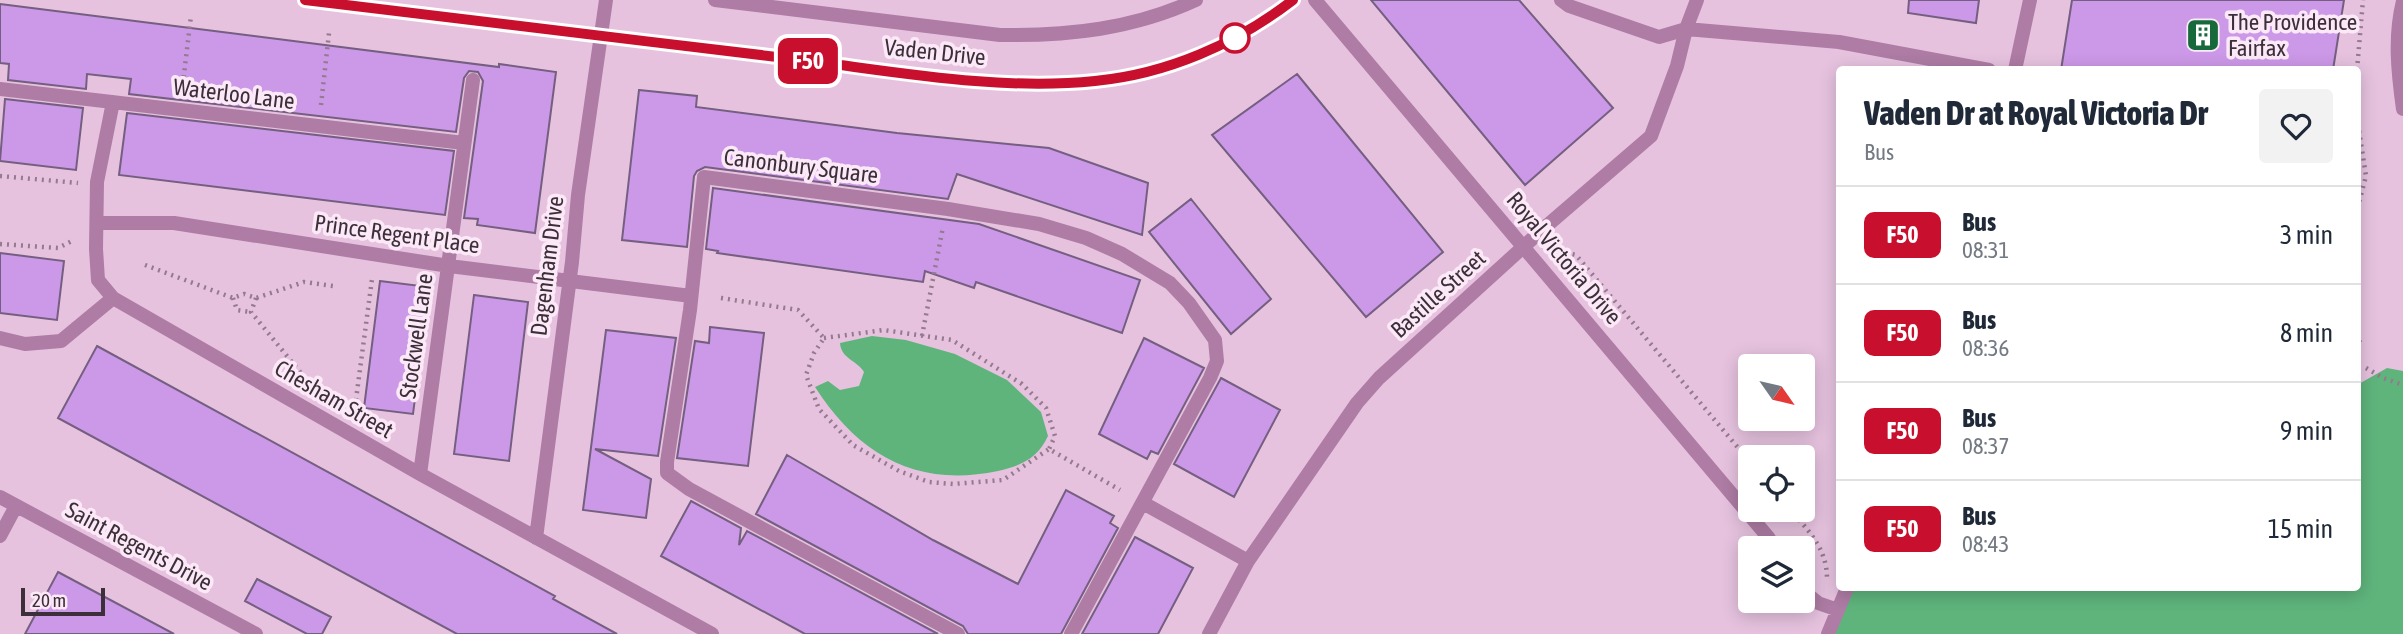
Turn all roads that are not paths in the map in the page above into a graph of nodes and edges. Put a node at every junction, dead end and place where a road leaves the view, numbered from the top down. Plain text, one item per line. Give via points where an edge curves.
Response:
1 (306, 0) edge
2 (606, 0) edge
3 (715, 0) edge
4 (1196, 0) edge
5 (1293, 0) edge
6 (1315, 0) edge
7 (1561, 0) edge
8 (1697, 0) edge
9 (2030, 0) edge
10 (2403, 1) edge
11 (1686, 29) junction
12 (600, 36) junction
13 (1968, 66) edge
14 (2016, 66) edge
15 (473, 80) dead end
16 (0, 89) edge
17 (113, 102) junction
18 (2403, 109) edge
19 (464, 144) junction
20 (97, 223) junction
21 (1524, 246) junction
22 (449, 267) junction
23 (569, 279) junction
24 (691, 296) junction
25 (113, 298) junction
26 (0, 338) edge
27 (420, 474) junction
28 (0, 497) edge
29 (1143, 503) junction
30 (16, 506) junction
31 (0, 536) edge
32 (1766, 536) edge
33 (536, 538) junction
34 (1248, 561) junction
35 (1846, 591) edge
36 (1815, 601) edge
37 (1838, 610) junction
38 (256, 634) edge
39 (712, 634) edge
40 (958, 634) edge
41 (1071, 634) edge
42 (1209, 634) edge
43 (1828, 634) edge

1 - 12 street, Vaden Drive
2 - 12 street, Dagenham Drive
3 - 4 street, Vaden Drive via 1000,35 1048,36 1131,24
5 - 12 street, Vaden Drive via 1269,19 1187,60 1147,72 1050,85 943,77
6 - 21 street, Royal Victoria Drive
7 - 11 street via 1659,37
8 - 11 street, Bastille Street
9 - 14 street
10 - 18 street via 2396,59
11 - 13 street via 1839,42
11 - 21 street, Bastille Street via 1651,136
12 - 23 street, Dagenham Drive
15 - 19 street, Stockwell Lane
16 - 17 street, Waterloo Lane
17 - 19 street, Waterloo Lane
17 - 20 street via 97,182
19 - 22 street, Stockwell Lane
20 - 22 street, Prince Regent Place via 174,223
20 - 25 street via 98,280
21 - 32 street, Royal Victoria Drive
21 - 34 street, Bastille Street via 1357,403
22 - 23 street, Prince Regent Place
22 - 27 street, Stockwell Lane
23 - 24 street, Prince Regent Place
23 - 33 street, Dagenham Drive
24 - 29 street, Canonbury Square via 704,177 1039,225 1122,254 1170,283 1215,340 1216,361 1210,377
24 - 40 street, Canonbury Square via 667,473
25 - 26 street via 61,341 25,344
25 - 27 street, Chesham Street
27 - 33 street, Chesham Street
28 - 30 street, Saint Regents Drive
29 - 34 street
29 - 41 street, Canonbury Square
30 - 31 street
30 - 38 street, Saint Regents Drive
33 - 39 street, Chesham Street
34 - 42 street, Bastille Street
35 - 37 street
36 - 37 street
37 - 43 street

